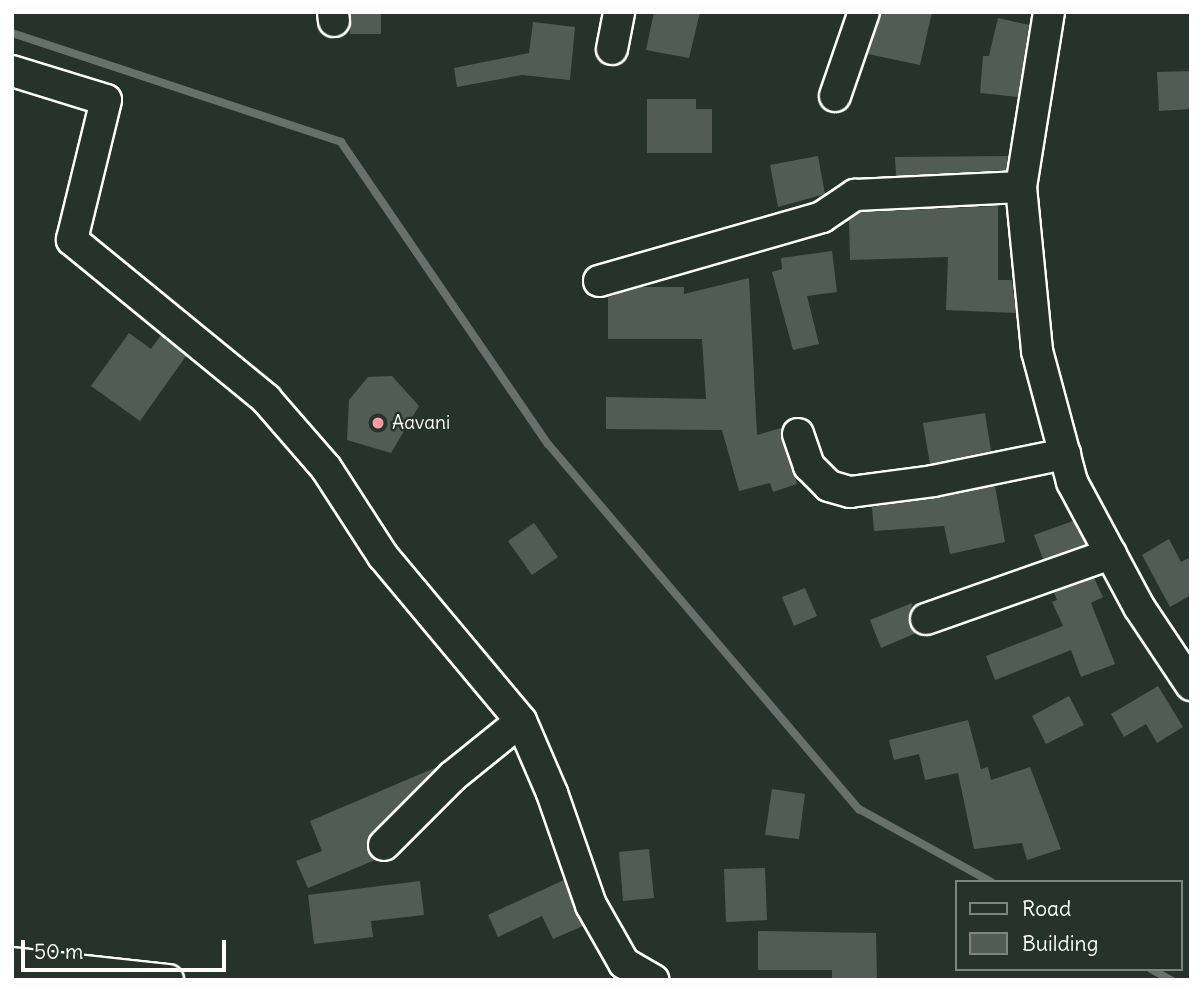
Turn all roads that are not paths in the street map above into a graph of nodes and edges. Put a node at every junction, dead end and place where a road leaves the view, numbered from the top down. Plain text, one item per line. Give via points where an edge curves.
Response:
1 (619, 12) edge
2 (864, 12) edge
3 (1049, 12) edge
4 (612, 48) dead end
5 (12, 71) edge
6 (835, 96) dead end
7 (1021, 187) junction
8 (599, 281) dead end
9 (798, 434) dead end
10 (1065, 454) junction
11 (1111, 554) junction
12 (926, 619) dead end
13 (1191, 685) edge
14 (521, 721) junction
15 (384, 845) dead end
16 (12, 963) edge
17 (168, 980) edge
18 (653, 980) edge

1 - 4 street
2 - 6 street
3 - 7 street
5 - 14 street via 106,100 72,240 266,399 326,468 383,556
7 - 8 street via 855,195 822,217
7 - 10 street via 1037,351
9 - 10 street via 809,466 829,486 850,492 933,481
10 - 11 street via 1072,482
11 - 12 street
11 - 13 street via 1164,649
14 - 15 street via 453,776
14 - 18 street via 591,905 624,963
16 - 17 street

